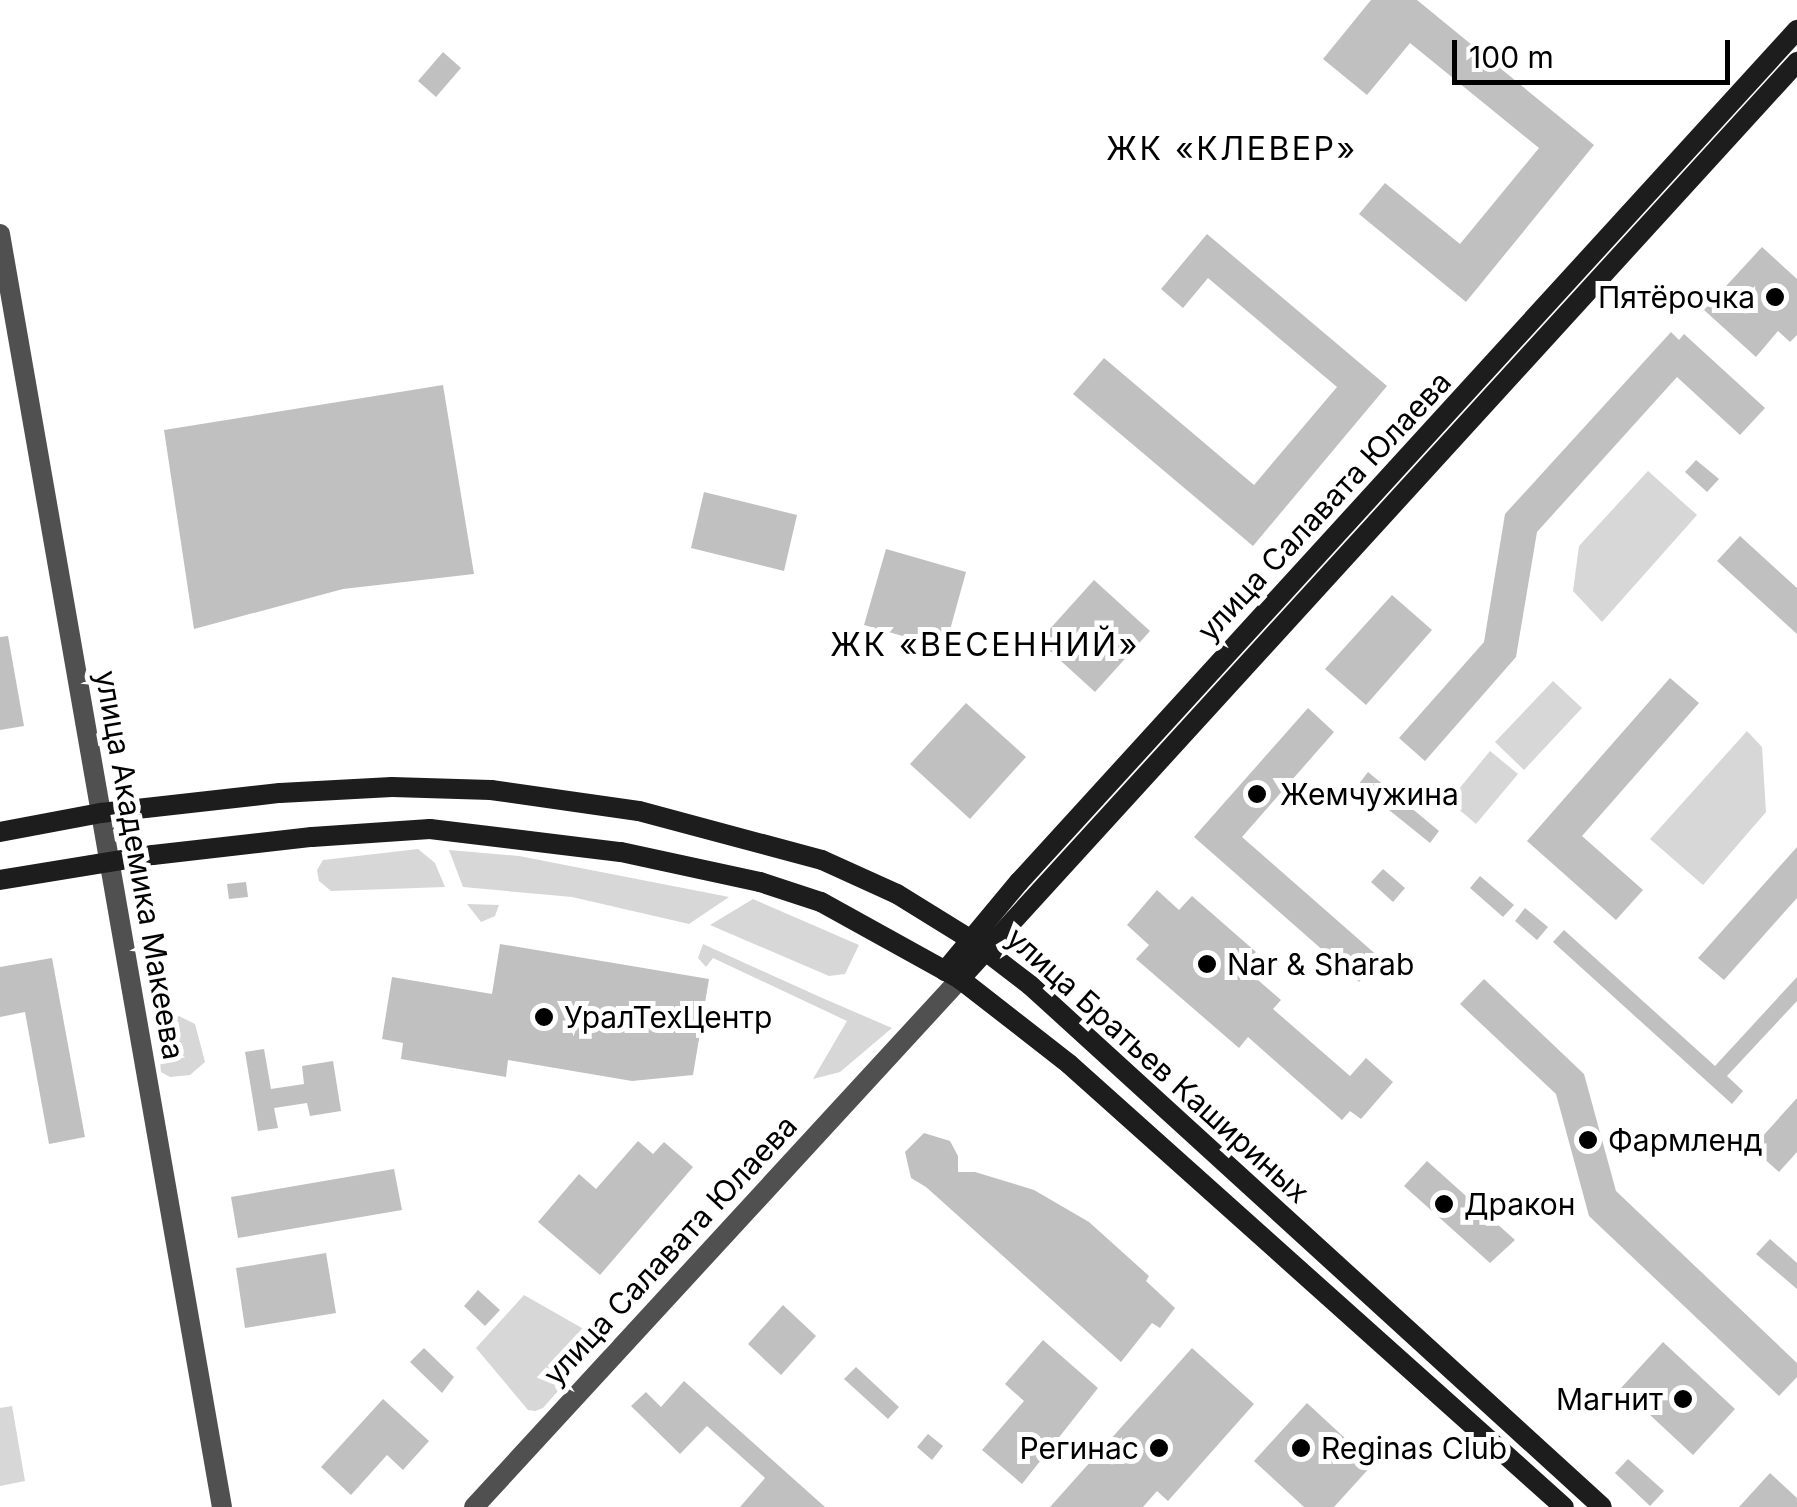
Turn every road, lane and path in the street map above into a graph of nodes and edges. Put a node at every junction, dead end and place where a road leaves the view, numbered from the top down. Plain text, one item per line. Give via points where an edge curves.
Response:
1 (1797, 30) edge
2 (1797, 62) edge
3 (0, 234) edge
4 (101, 814) junction
5 (0, 832) edge
6 (109, 860) junction
7 (0, 880) edge
8 (977, 945) junction
9 (953, 975) junction
10 (1202, 1144) junction
11 (1182, 1166) junction
12 (222, 1507) edge
13 (474, 1507) edge
14 (1564, 1507) edge
15 (1602, 1507) edge

1 - 8 main road, улица Салавата Юлаева
2 - 8 main road, улица Салавата Юлаева
3 - 4 street, улица Академика Макеева
4 - 5 main road, улица Братьев Кашириных
4 - 6 street, улица Академика Макеева
4 - 8 main road, улица Братьев Кашириных via 392,787 491,790 638,811 822,860 898,894
6 - 7 main road, улица Братьев Кашириных
6 - 9 main road, улица Братьев Кашириных via 430,829 535,840 760,882 820,902
6 - 12 street, улица Академика Макеева
8 - 9 main road, улица Салавата Юлаева
8 - 10 main road, улица Братьев Кашириных
9 - 11 main road, улица Братьев Кашириных via 1092,1083
9 - 13 street, улица Салавата Юлаева via 911,1034
10 - 11 main road
10 - 15 main road, улица Братьев Кашириных
11 - 14 main road, улица Братьев Кашириных

